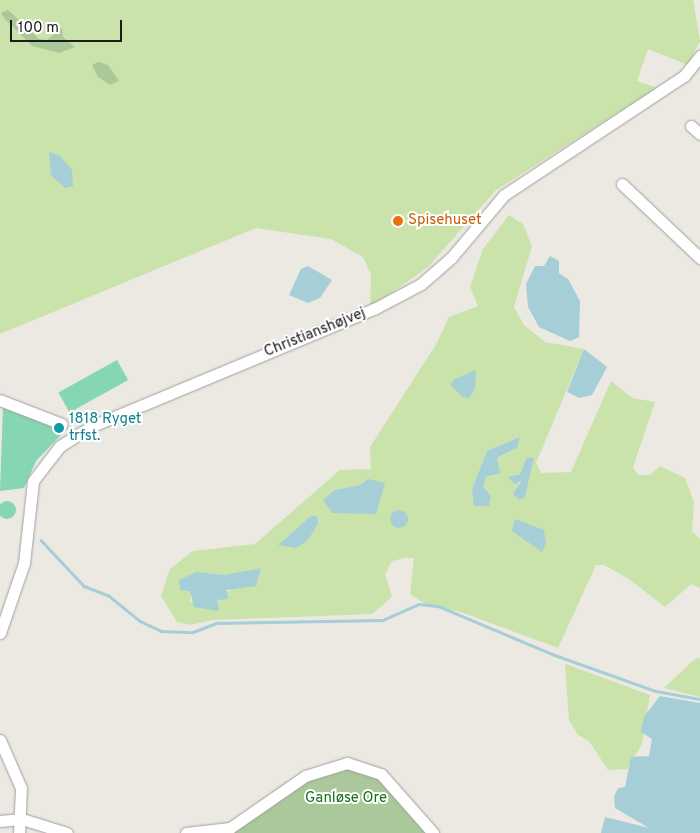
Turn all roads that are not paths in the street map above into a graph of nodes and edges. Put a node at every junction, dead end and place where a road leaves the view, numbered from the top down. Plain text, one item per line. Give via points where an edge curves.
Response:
1 (700, 56) edge
2 (691, 126) dead end
3 (700, 134) edge
4 (622, 184) dead end
5 (700, 258) edge
6 (0, 400) edge
7 (62, 424) dead end
8 (0, 633) edge
9 (0, 740) edge
10 (22, 818) junction
11 (0, 821) edge
12 (19, 833) edge
13 (67, 833) edge
14 (186, 833) edge
15 (433, 833) edge

1 - 8 street, Christianshøjvej via 684,76 504,194 436,273 402,295 90,427 60,446 34,481 24,563
2 - 3 street
4 - 5 street
6 - 7 street
9 - 10 street via 21,788
10 - 11 street
10 - 12 street
10 - 13 street
14 - 15 street via 230,828 304,776 347,763 381,774

